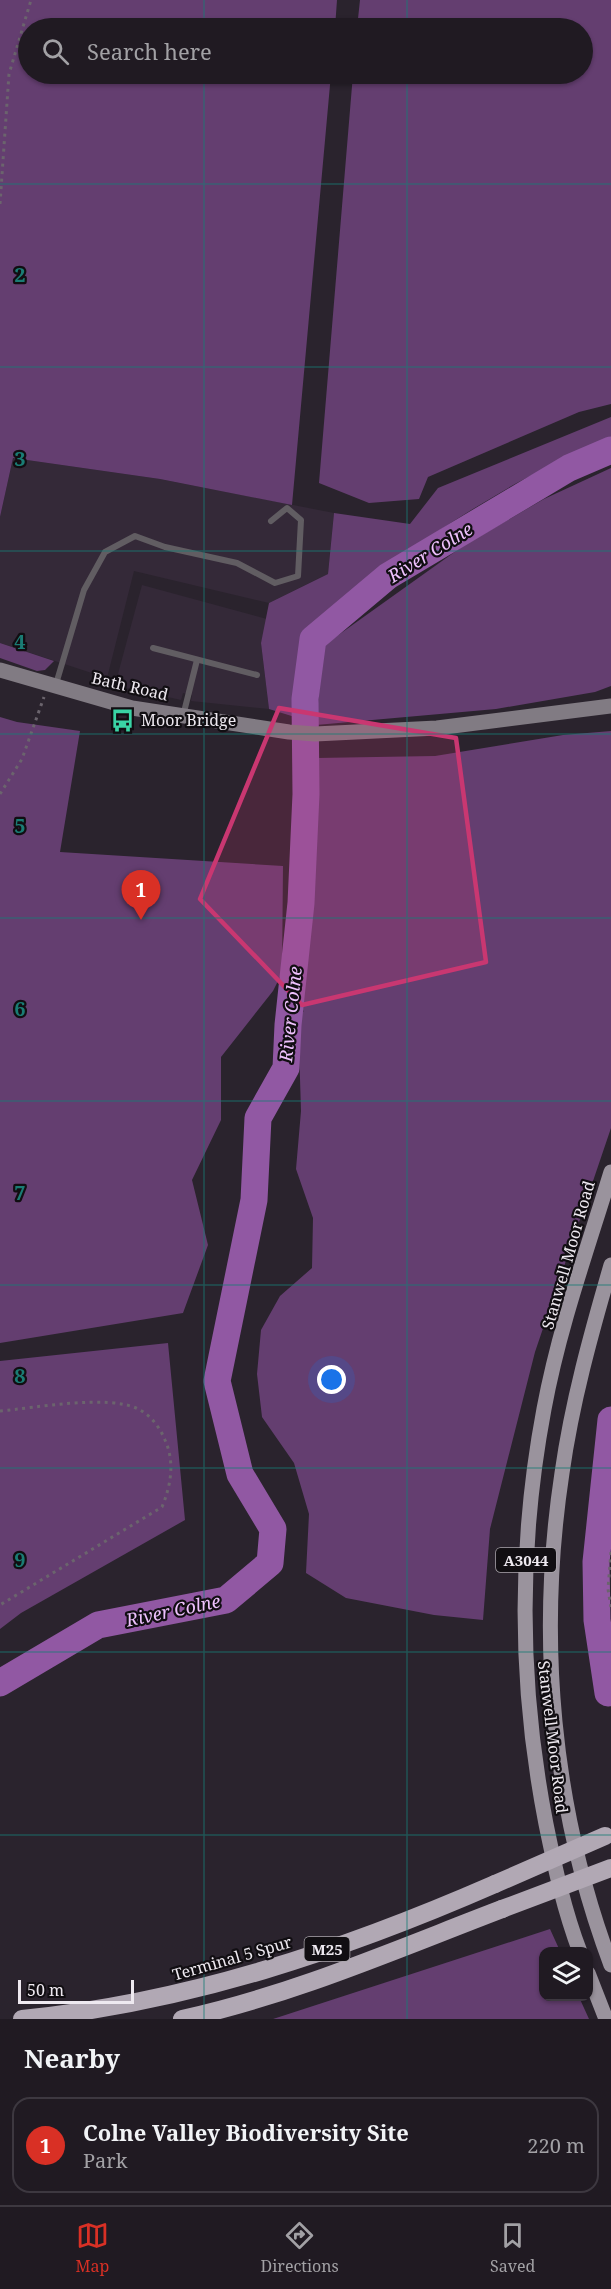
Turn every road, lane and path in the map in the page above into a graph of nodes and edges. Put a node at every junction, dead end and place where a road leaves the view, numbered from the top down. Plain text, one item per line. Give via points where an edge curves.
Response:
1 (31, 0) edge
2 (26, 18) edge
3 (18, 44) edge
4 (0, 204) edge
5 (271, 521) dead end
6 (153, 648) dead end
7 (196, 660) junction
8 (0, 670) edge
9 (257, 675) dead end
10 (52, 685) junction
11 (609, 706) edge
12 (183, 717) junction
13 (0, 794) edge
14 (611, 1172) edge
15 (611, 1265) edge
16 (0, 1411) edge
17 (611, 1552) edge
18 (0, 1605) edge
19 (611, 1607) edge
20 (608, 1834) edge
21 (611, 1868) edge
22 (578, 1947) edge
23 (611, 1965) edge
24 (593, 1986) edge
25 (22, 2019) edge
26 (182, 2019) edge
27 (606, 2019) edge

1 - 2 path
3 - 4 path via 9,74
5 - 10 lane via 287,508 301,520 298,576 275,583 237,563 135,536 105,552 84,590
6 - 7 lane
7 - 9 lane
7 - 12 lane
8 - 10 street, Bath Road
10 - 12 street, Bath Road via 132,708
10 - 13 path via 22,759
11 - 12 street, Bath Road via 437,728 315,734
14 - 22 main road, Stanwell Moor Road / A3044 via 544,1407 526,1555 525,1656 533,1746 556,1874
15 - 23 main road, Stanwell Moor Road / A3044 via 566,1446 553,1542 550,1618 560,1763 583,1876
16 - 18 path via 115,1402 139,1409 159,1427 168,1445 172,1473 162,1507
17 - 19 path
20 - 25 highway, Terminal 5 Spur / M25, bridge via 396,1924 234,1980 132,2004
21 - 26 highway, M25, bridge via 339,1971
24 - 27 main road

